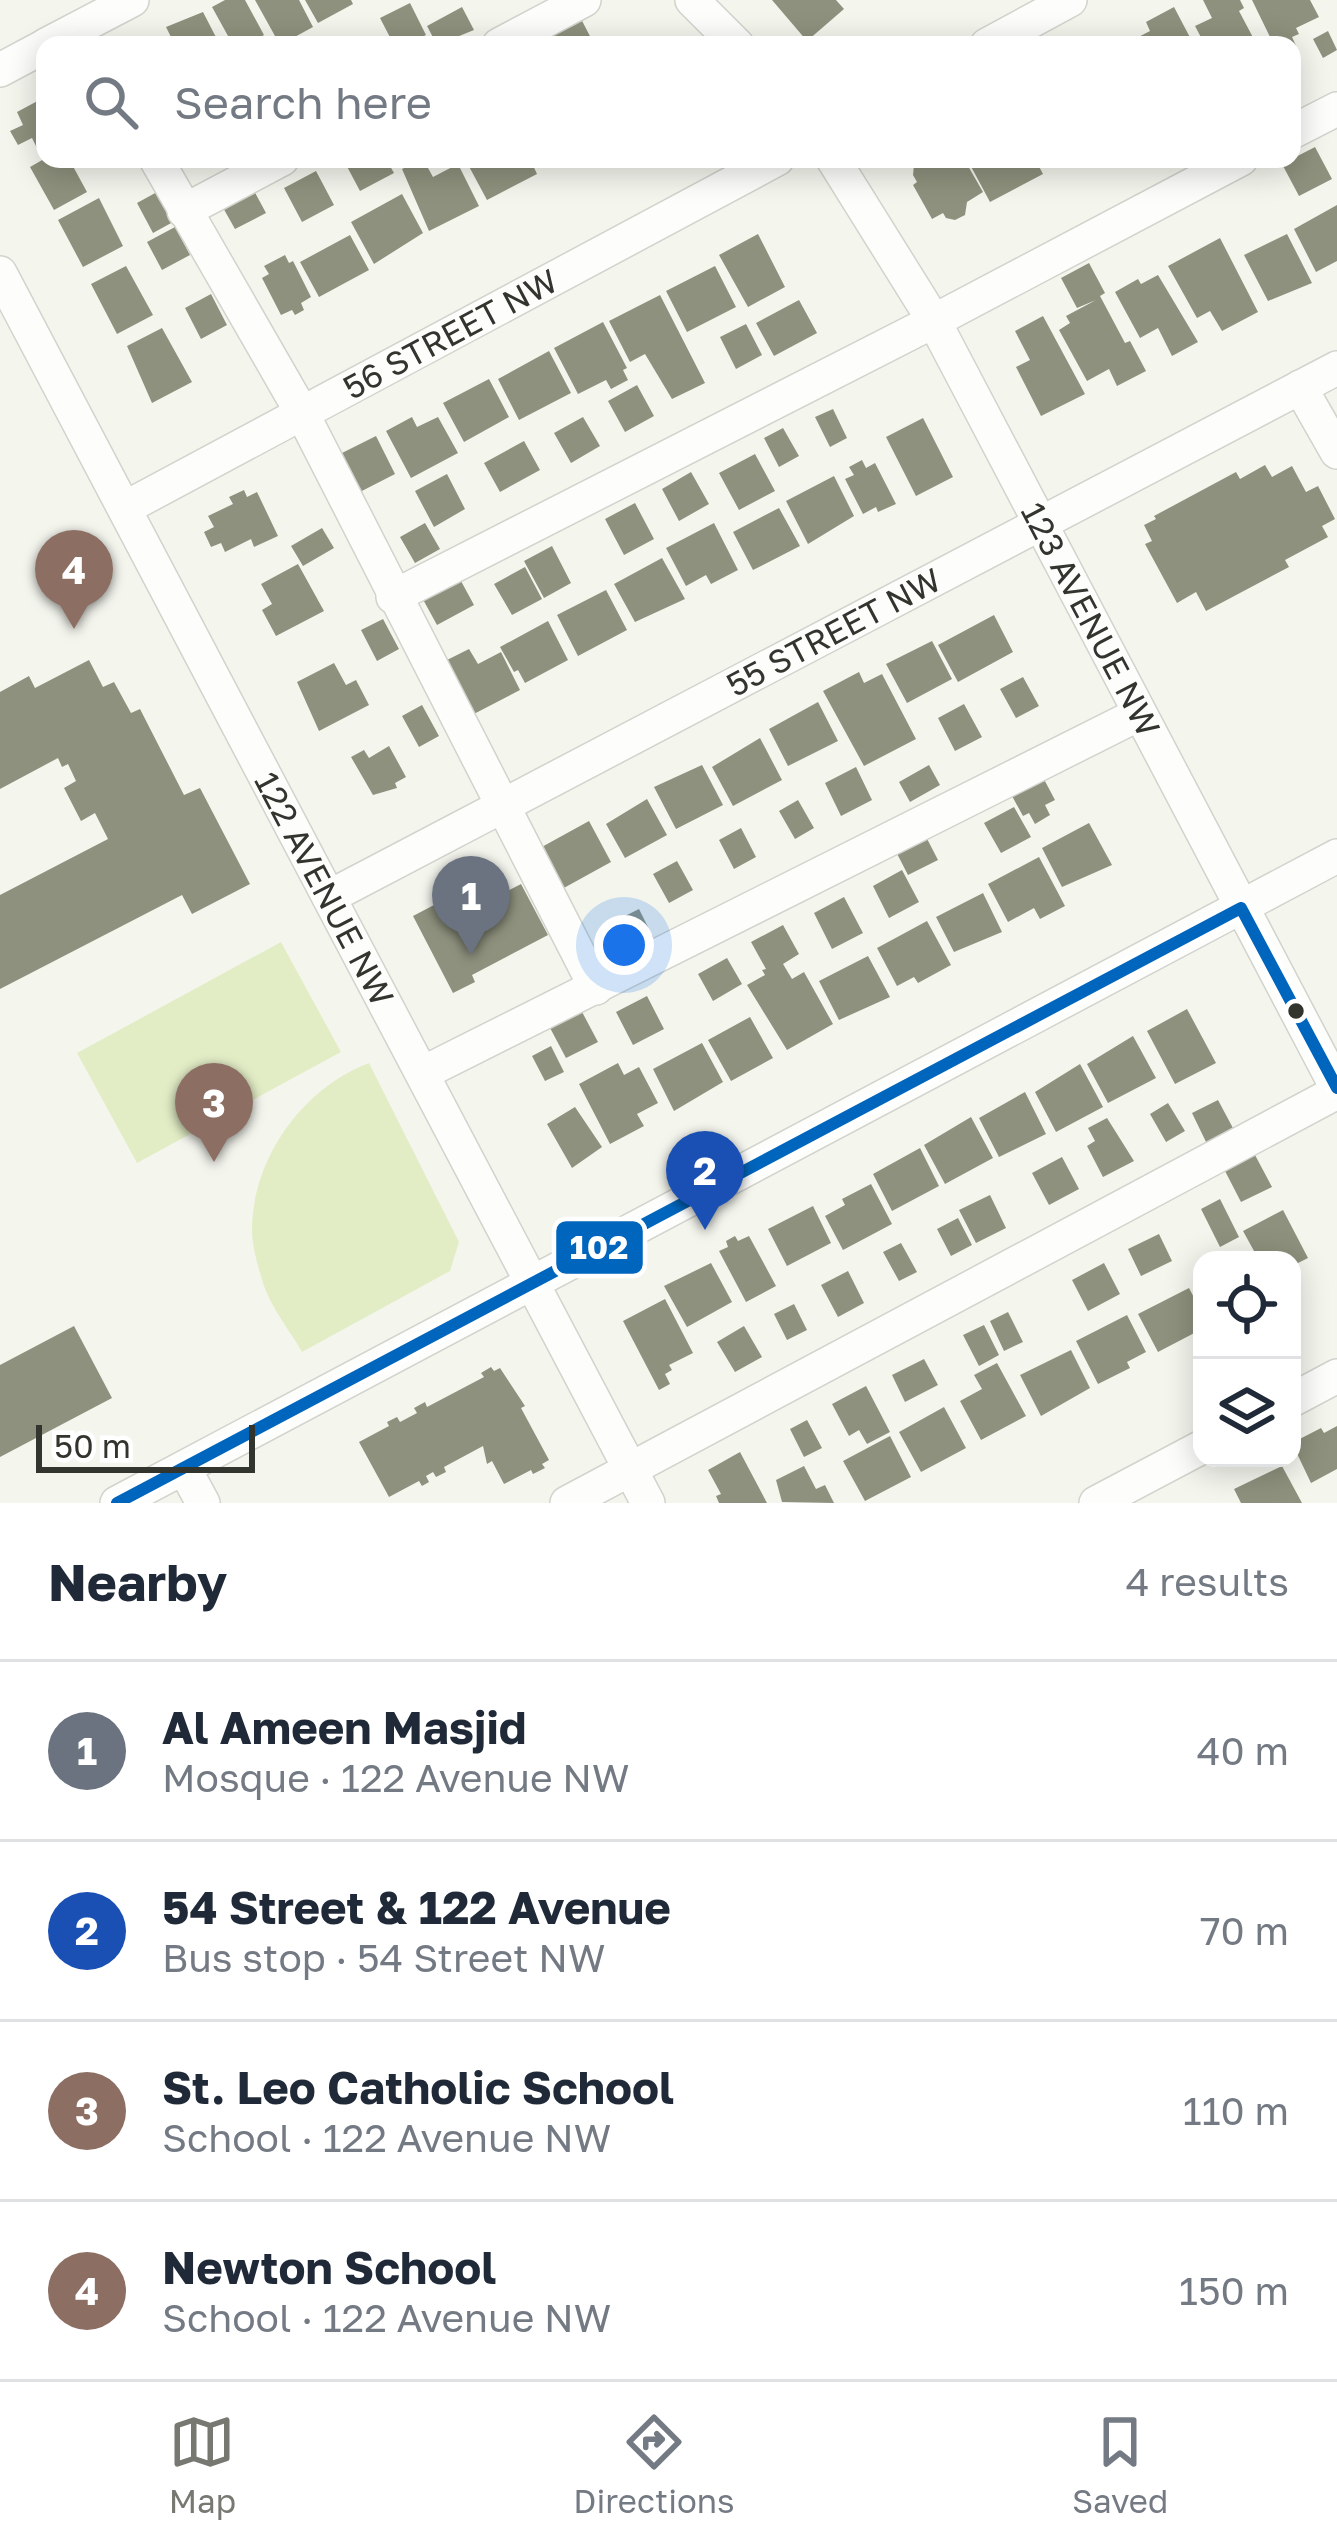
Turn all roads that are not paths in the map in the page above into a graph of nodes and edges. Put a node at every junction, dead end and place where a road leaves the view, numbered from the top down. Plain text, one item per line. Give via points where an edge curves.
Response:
1 (131, 0) edge
2 (584, 0) edge
3 (692, 0) edge
4 (1070, 0) edge
5 (87, 35) edge
6 (516, 36) edge
7 (728, 36) edge
8 (1004, 36) edge
9 (36, 50) edge
10 (0, 70) edge
11 (1337, 109) edge
12 (1301, 127) edge
13 (161, 168) edge
14 (265, 168) edge
15 (760, 168) edge
16 (839, 168) edge
17 (1224, 168) edge
18 (184, 211) junction
19 (0, 273) edge
20 (934, 321) junction
21 (1337, 368) edge
22 (1300, 387) junction
23 (302, 413) junction
24 (1337, 452) edge
25 (124, 508) junction
26 (1042, 523) junction
27 (393, 597) junction
28 (1139, 713) junction
29 (502, 806) junction
30 (1337, 856) edge
31 (329, 897) junction
32 (1241, 908) junction
33 (596, 988) junction
34 (423, 1073) junction
35 (1337, 1090) edge
36 (532, 1281) junction
37 (1337, 1376) edge
38 (1301, 1395) edge
39 (1193, 1452) edge
40 (184, 1468) junction
41 (631, 1470) junction
42 (117, 1503) edge
43 (202, 1503) edge
44 (568, 1503) edge
45 (649, 1503) edge
46 (1096, 1503) edge

1 - 5 street
2 - 6 street
3 - 7 street
4 - 8 street
9 - 10 street
11 - 12 street
13 - 18 street
14 - 18 street
15 - 23 street, 56 STREET NW
16 - 20 street, 123 AVENUE NW
17 - 20 street
18 - 23 street
19 - 25 street, 122 AVENUE NW
20 - 26 street, 123 AVENUE NW
20 - 27 street
21 - 22 street, 55 STREET NW
22 - 24 street
22 - 26 street, 55 STREET NW
23 - 25 street, 56 STREET NW
23 - 27 street
25 - 31 street, 122 AVENUE NW
26 - 28 street, 123 AVENUE NW
26 - 29 street, 55 STREET NW
27 - 29 street
28 - 32 street, 123 AVENUE NW
28 - 33 street
29 - 31 street, 55 STREET NW
29 - 33 street
30 - 32 street
31 - 34 street, 122 AVENUE NW
32 - 35 street, 123 AVENUE NW
32 - 36 street
33 - 34 street
34 - 36 street, 122 AVENUE NW
35 - 41 street
36 - 40 street
36 - 41 street, 122 AVENUE NW
37 - 38 street
39 - 46 street
40 - 42 street
40 - 43 street
41 - 44 street
41 - 45 street, 122 AVENUE NW

